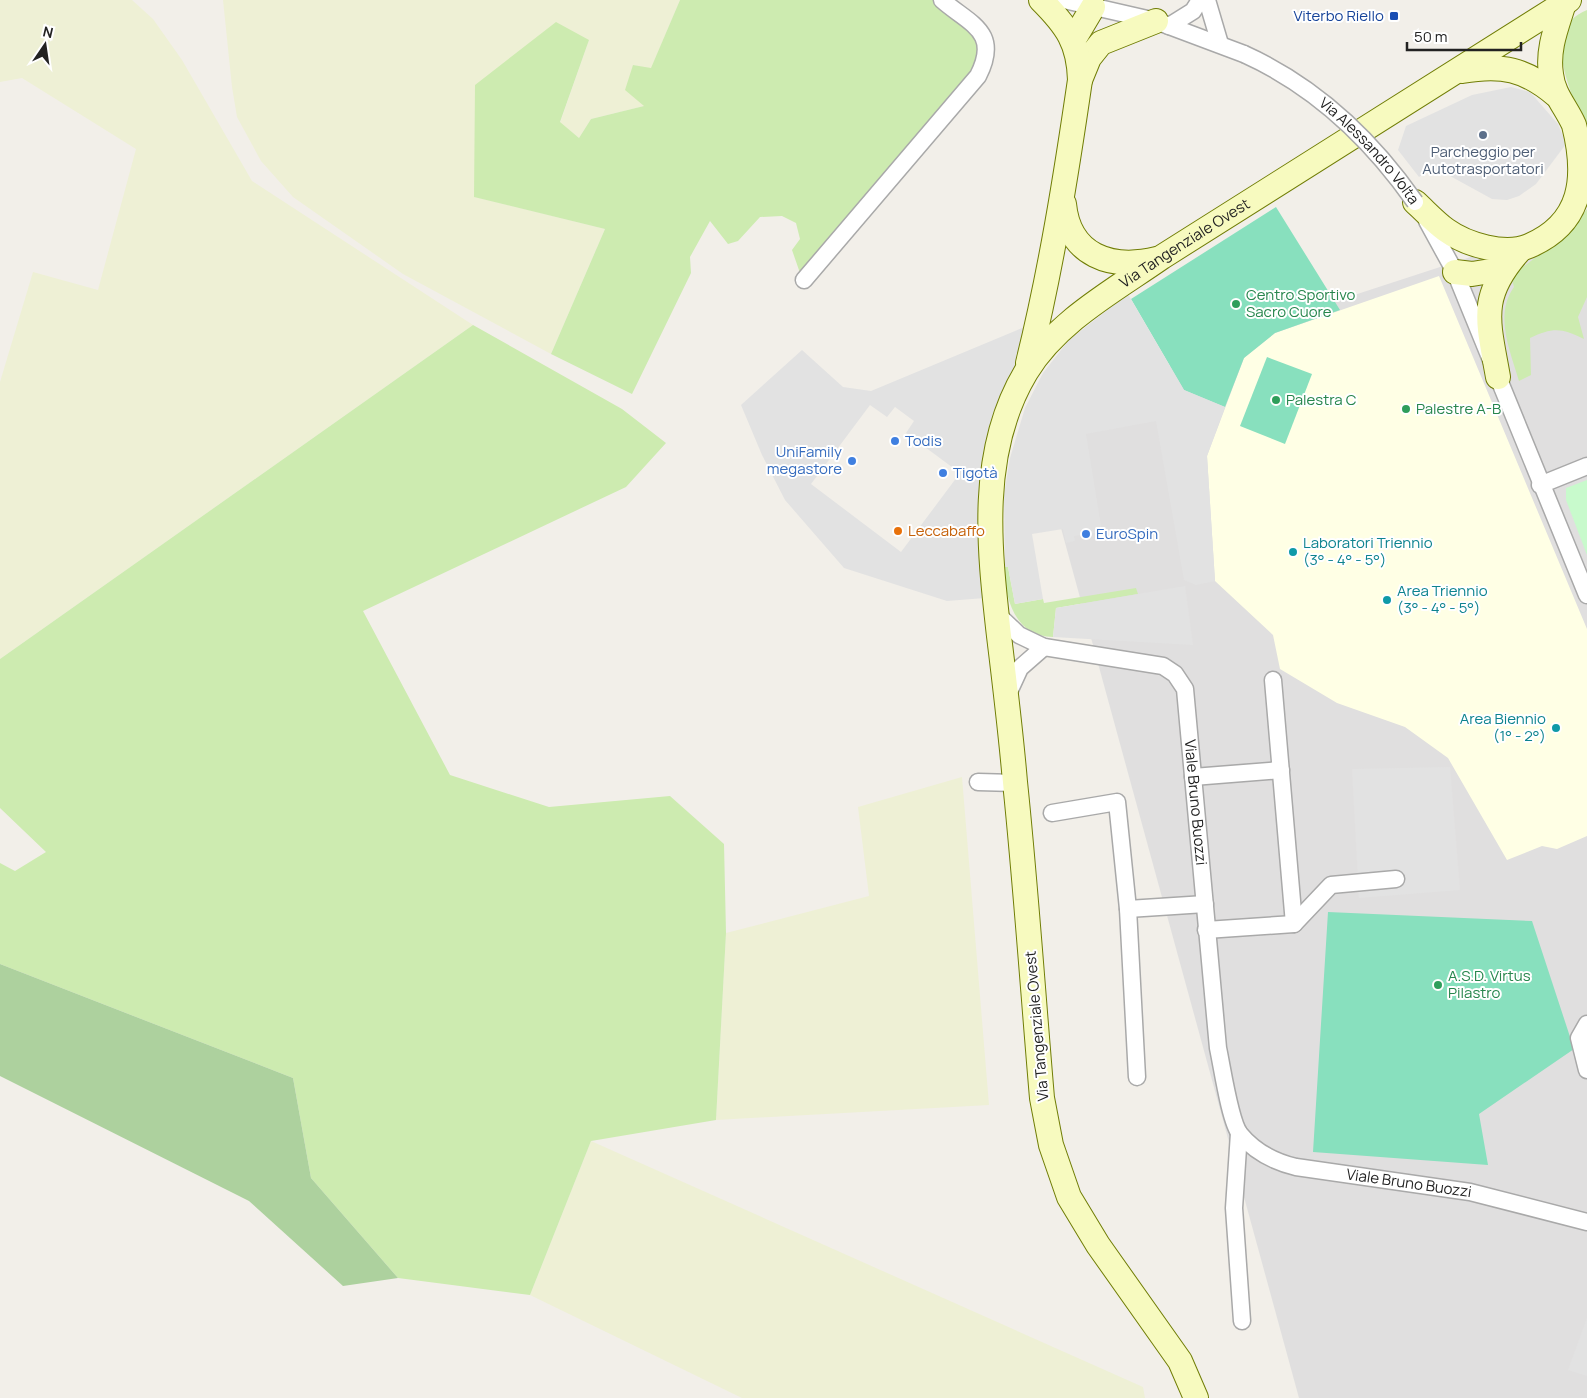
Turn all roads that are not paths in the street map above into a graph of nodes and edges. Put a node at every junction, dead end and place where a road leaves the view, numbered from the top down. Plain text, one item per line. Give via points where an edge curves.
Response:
1 (942, 0) edge
2 (1041, 0) edge
3 (1064, 0) edge
4 (1207, 0) edge
5 (1566, 2) edge
6 (1197, 6) edge
7 (1093, 7) junction
8 (1162, 24) junction
9 (1198, 36) junction
10 (1074, 39) junction
11 (1101, 43) junction
12 (1220, 44) junction
13 (1458, 71) junction
14 (1080, 80) junction
15 (1556, 95) junction
16 (1063, 197) junction
17 (1415, 202) junction
18 (1162, 257) junction
19 (1500, 259) junction
20 (1455, 272) junction
21 (804, 280) dead end
22 (1026, 373) junction
23 (1498, 377) junction
24 (1587, 466) edge
25 (1540, 484) junction
26 (1586, 590) edge
27 (997, 614) junction
28 (1044, 648) junction
29 (1272, 680) dead end
30 (1006, 699) junction
31 (1281, 770) junction
32 (1193, 777) junction
33 (978, 782) dead end
34 (1015, 783) junction
35 (1052, 813) dead end
36 (1396, 879) dead end
37 (1205, 904) junction
38 (1128, 909) junction
39 (1294, 924) junction
40 (1206, 930) junction
41 (1587, 1024) edge
42 (1587, 1070) edge
43 (1137, 1077) dead end
44 (1239, 1132) junction
45 (1587, 1222) edge
46 (1242, 1321) dead end
47 (1196, 1398) edge

1 - 21 street via 979,28 985,50 982,68
2 - 10 main road
3 - 7 street, Via Alessandro Volta
4 - 12 street
5 - 13 main road, Via Tangenziale Ovest
5 - 15 main road via 1554,34 1550,60
6 - 8 street
6 - 9 street
7 - 8 street, Via Alessandro Volta
7 - 10 main road
7 - 11 main road
8 - 9 street, Via Alessandro Volta
8 - 11 main road
9 - 12 street, Via Alessandro Volta
10 - 14 main road
11 - 14 main road via 1089,58
12 - 17 street, Via Alessandro Volta, bridge via 1296,82 1334,110 1377,152
13 - 15 main road via 1483,67 1513,70 1533,78
13 - 18 main road, Via Tangenziale Ovest
14 - 16 main road
15 - 19 main road via 1575,127 1584,152 1585,182 1581,200 1566,221 1545,238
16 - 18 main road via 1071,229 1081,246 1093,255 1122,262
16 - 22 main road
17 - 19 main road via 1447,231
17 - 20 street, Via Alessandro Volta via 1441,242
18 - 22 main road, Via Tangenziale Ovest via 1058,333
19 - 20 main road via 1472,274
19 - 23 main road via 1487,317
20 - 23 street, Via Alessandro Volta
22 - 27 main road, Via Tangenziale Ovest via 1002,431 993,475 990,527
23 - 25 street, Via Alessandro Volta
24 - 25 street
25 - 26 street, Via Alessandro Volta
27 - 28 street via 1019,635
27 - 30 main road, Via Tangenziale Ovest
28 - 30 street via 1020,668
28 - 32 street, Viale Bruno Buozzi via 1156,664 1175,674 1185,689
29 - 31 street
30 - 34 main road, Via Tangenziale Ovest
31 - 32 street
31 - 39 street
32 - 37 street, Viale Bruno Buozzi
33 - 34 street
34 - 47 main road, Via Tangenziale Ovest via 1042,1098 1051,1145 1069,1197 1098,1245 1180,1360
35 - 38 street via 1117,802
36 - 39 street via 1331,884
37 - 38 street
37 - 40 street, Viale Bruno Buozzi
38 - 43 street
39 - 40 street
40 - 44 street, Viale Bruno Buozzi via 1218,1048
41 - 42 street via 1579,1038
44 - 45 street, Viale Bruno Buozzi via 1258,1150 1282,1164 1478,1194
44 - 46 street, Viale Bruno Buozzi via 1234,1208

